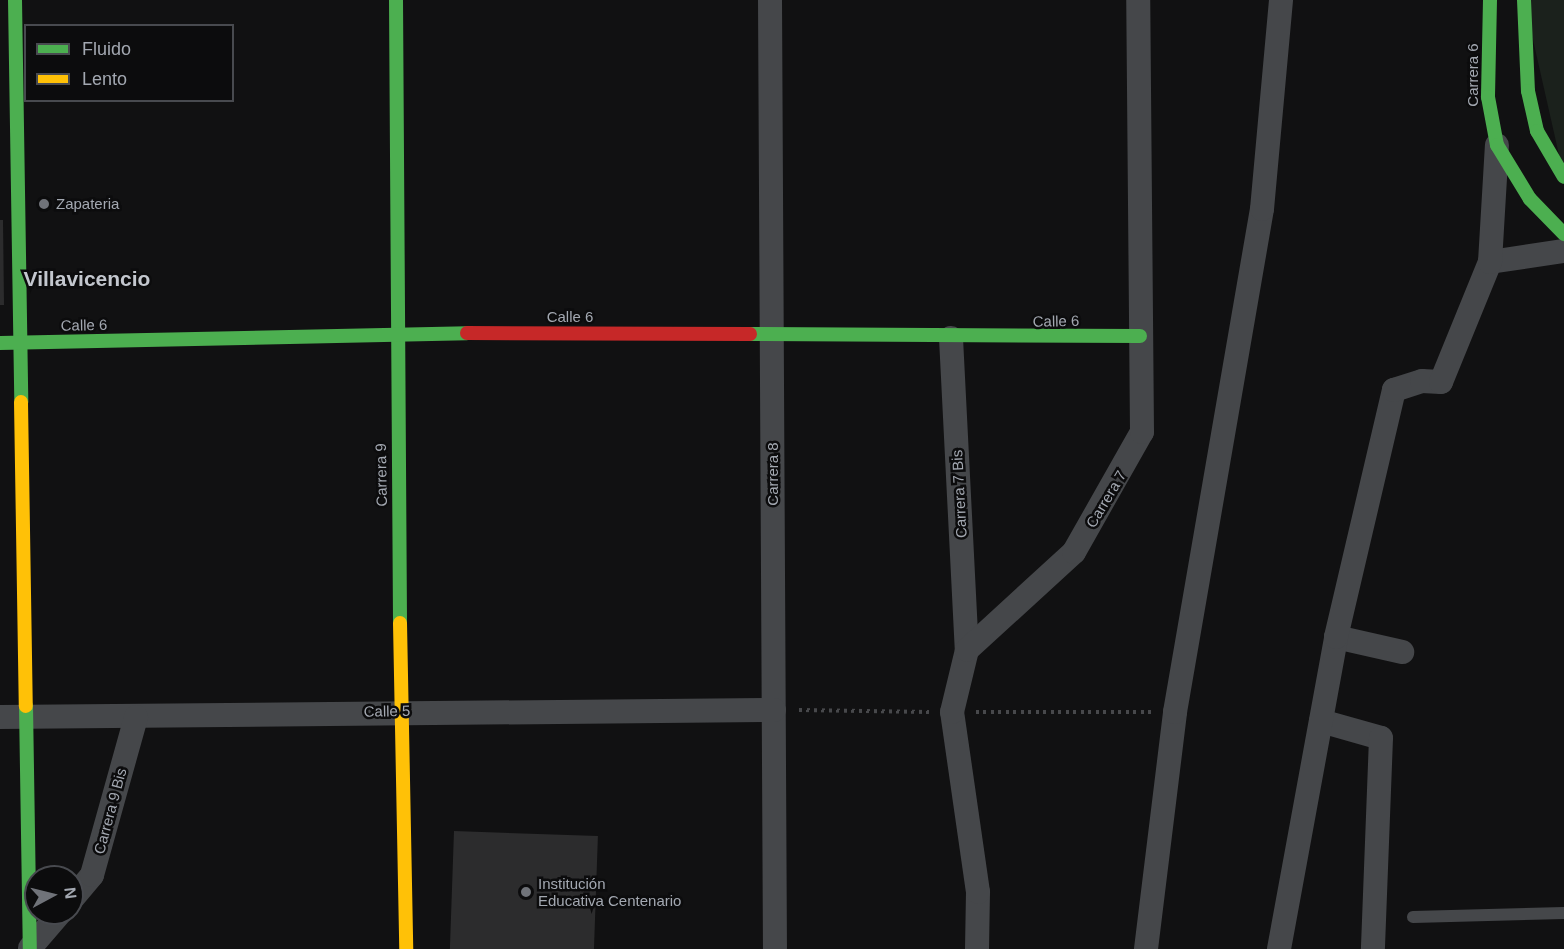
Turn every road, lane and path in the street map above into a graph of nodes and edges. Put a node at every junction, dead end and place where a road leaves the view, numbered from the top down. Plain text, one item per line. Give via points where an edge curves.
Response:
1 (15, 0) edge
2 (396, 0) edge
3 (770, 0) edge
4 (1138, 0) edge
5 (1281, 0) edge
6 (1491, 0) edge
7 (1524, 0) edge
8 (1497, 145) junction
9 (1564, 177) edge
10 (1564, 234) edge
11 (1564, 251) edge
12 (1490, 262) junction
13 (395, 333) junction
14 (772, 334) junction
15 (1140, 336) junction
16 (951, 338) junction
17 (0, 343) edge
18 (21, 343) junction
19 (1336, 637) junction
20 (967, 650) junction
21 (1402, 652) dead end
22 (774, 710) junction
23 (401, 711) junction
24 (0, 717) edge
25 (25, 717) junction
26 (136, 717) junction
27 (1321, 722) junction
28 (84, 885) edge
29 (1564, 913) edge
30 (1413, 917) dead end
31 (50, 925) edge
32 (30, 949) edge
33 (406, 949) edge
34 (775, 949) edge
35 (977, 949) edge
36 (1146, 949) edge
37 (1279, 949) edge
38 (1373, 949) edge

1 - 18 main road
2 - 13 main road, Carrera 9
3 - 14 street, Carrera 8
4 - 15 street, Carrera 7
5 - 36 street via 1262,208 1175,712
6 - 8 main road, Carrera 6 via 1488,97
7 - 9 main road via 1537,131
8 - 10 main road, Carrera 6 via 1530,199
8 - 12 street
11 - 12 street
12 - 19 street via 1441,382 1422,381 1394,390
13 - 14 main road, Calle 6
13 - 18 main road, Calle 6
13 - 23 main road, Carrera 9
14 - 16 main road, Calle 6
14 - 22 street, Carrera 8
15 - 16 main road, Calle 6
15 - 20 street, Carrera 7 via 1142,432 1134,453 1074,552
16 - 20 street, Carrera 7 Bis
17 - 18 main road, Calle 6
18 - 25 main road
19 - 21 street
19 - 27 street
20 - 35 street via 952,712 978,892
22 - 23 street, Calle 5
22 - 34 street, Carrera 8
23 - 26 street, Calle 5
23 - 33 main road, Carrera 9
24 - 25 street, Calle 5
25 - 26 street, Calle 5
25 - 32 main road
26 - 28 street, Carrera 9 Bis via 93,875
27 - 37 street
27 - 38 street via 1381,738
29 - 30 lane
31 - 32 street

